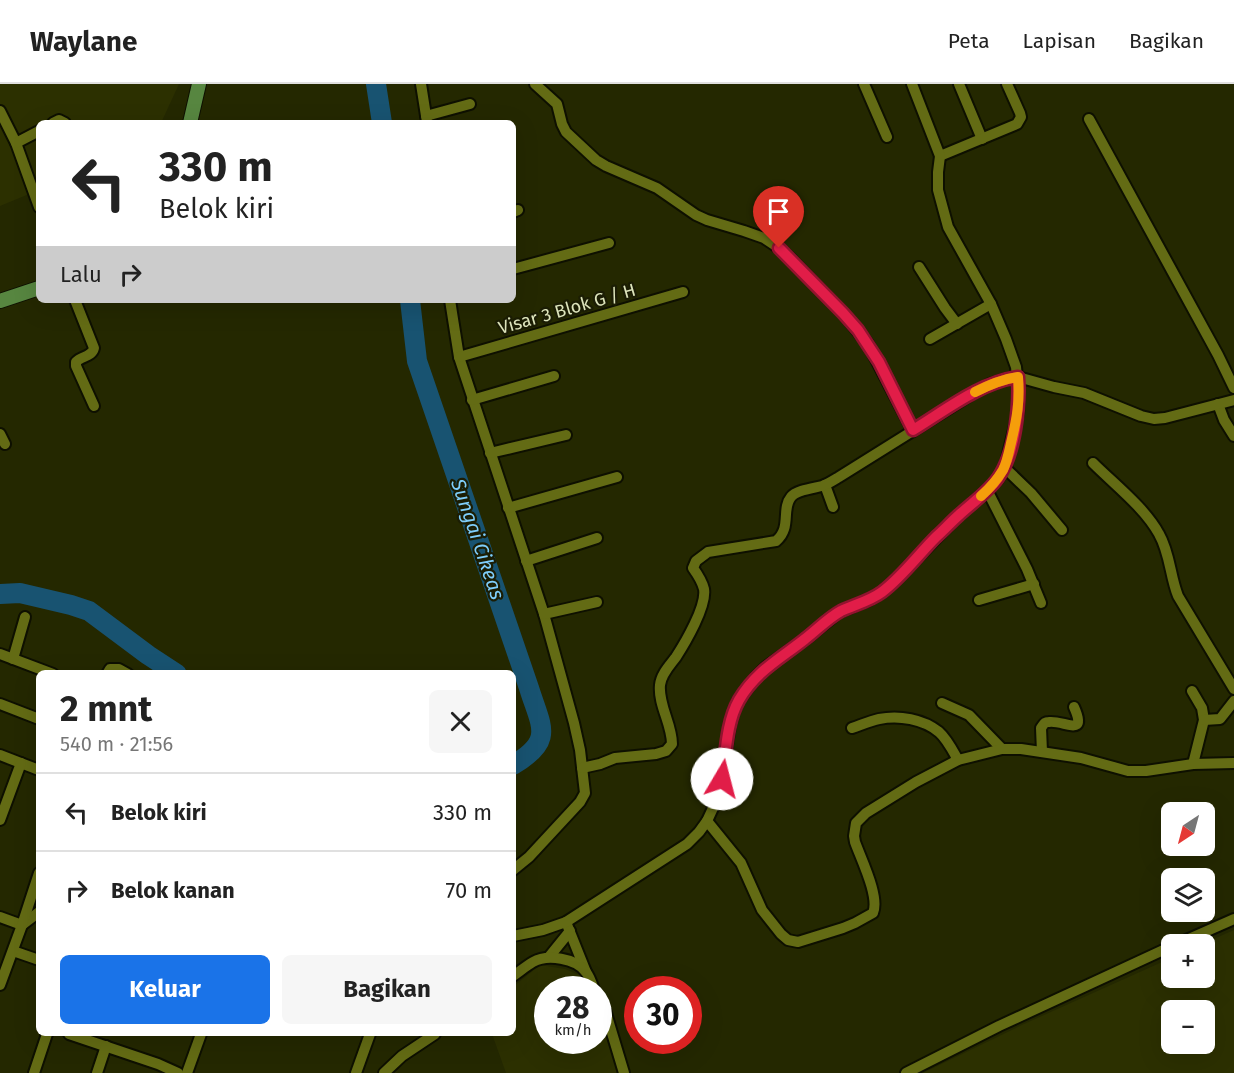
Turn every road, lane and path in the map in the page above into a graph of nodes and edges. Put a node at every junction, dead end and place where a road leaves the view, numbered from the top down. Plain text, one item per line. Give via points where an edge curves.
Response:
1 (199, 84) edge
2 (421, 84) edge
3 (535, 84) edge
4 (864, 84) edge
5 (912, 84) edge
6 (959, 84) edge
7 (1007, 84) edge
8 (470, 104) dead end
9 (0, 111) edge
10 (426, 119) edge
11 (1089, 119) dead end
12 (191, 120) edge
13 (36, 133) edge
14 (887, 137) dead end
15 (982, 139) junction
16 (16, 143) junction
17 (940, 156) junction
18 (36, 199) edge
19 (609, 243) dead end
20 (919, 267) dead end
21 (516, 268) edge
22 (36, 289) edge
23 (683, 292) dead end
24 (0, 301) edge
25 (76, 303) edge
26 (450, 303) edge
27 (991, 304) junction
28 (957, 324) junction
29 (930, 339) dead end
30 (459, 357) junction
31 (554, 376) dead end
32 (1018, 377) junction
33 (1234, 388) edge
34 (472, 400) junction
35 (1234, 400) edge
36 (1218, 404) junction
37 (94, 406) dead end
38 (913, 430) junction
39 (566, 435) dead end
40 (1234, 436) edge
41 (490, 453) junction
42 (1093, 463) dead end
43 (1005, 468) junction
44 (617, 477) dead end
45 (825, 485) junction
46 (987, 490) junction
47 (833, 507) dead end
48 (508, 508) junction
49 (1062, 530) dead end
50 (597, 538) dead end
51 (526, 561) junction
52 (1034, 584) junction
53 (979, 600) dead end
54 (597, 602) dead end
55 (1041, 603) dead end
56 (544, 614) junction
57 (25, 617) dead end
58 (0, 654) edge
59 (13, 659) junction
60 (42, 670) edge
61 (1234, 689) edge
62 (1192, 691) dead end
63 (1234, 702) edge
64 (942, 703) dead end
65 (0, 705) edge
66 (1074, 707) dead end
67 (36, 718) edge
68 (1204, 720) junction
69 (852, 728) dead end
70 (1002, 749) junction
71 (1042, 752) junction
72 (0, 755) edge
73 (958, 760) junction
74 (21, 763) junction
75 (1234, 763) edge
76 (1193, 764) junction
77 (582, 768) junction
78 (36, 769) edge
79 (0, 820) edge
80 (706, 821) junction
81 (516, 868) edge
82 (36, 891) edge
83 (36, 914) edge
84 (0, 917) edge
85 (1234, 919) edge
86 (22, 925) junction
87 (568, 927) junction
88 (1200, 934) edge
89 (516, 935) edge
90 (13, 951) junction
91 (1161, 952) edge
92 (549, 957) junction
93 (36, 959) edge
94 (587, 973) junction
95 (516, 974) edge
96 (588, 976) edge
97 (0, 985) edge
98 (612, 1033) edge
99 (46, 1036) edge
100 (75, 1036) edge
101 (200, 1036) edge
102 (369, 1036) edge
103 (432, 1036) edge
104 (106, 1046) junction
105 (156, 1069) edge
106 (34, 1073) edge
107 (97, 1073) edge
108 (178, 1073) edge
109 (187, 1073) edge
110 (356, 1073) edge
111 (384, 1073) edge
112 (624, 1073) edge
113 (906, 1073) edge

1 - 12 street
2 - 10 street
3 - 38 street via 557,104 566,132 596,160 657,188 696,215 754,234 779,248 858,330
4 - 14 street
5 - 17 street
6 - 15 street
7 - 15 street via 1020,121
8 - 10 street
9 - 16 street
11 - 33 street
13 - 16 street
15 - 17 street
16 - 18 street
17 - 27 street via 938,190 948,227
19 - 21 street
20 - 28 street
22 - 24 street
23 - 30 street, Visar 3 Blok G / H
25 - 37 street via 94,348 79,358 76,366
26 - 30 street
27 - 28 street
27 - 32 street
28 - 29 street
30 - 34 street
31 - 34 street
32 - 36 street via 1084,393 1154,419
32 - 38 street via 990,384
32 - 43 street via 1018,414
34 - 41 street
35 - 36 street
36 - 40 street
38 - 45 street
39 - 41 street
41 - 48 street
42 - 61 street via 1160,534 1178,596
43 - 46 street
43 - 49 street
44 - 48 street
45 - 47 street
45 - 77 street via 790,497 783,532 776,541 708,552 696,561 693,568 704,589 702,608 659,687 672,737 666,751 615,758
46 - 52 street
46 - 80 street via 881,593 839,612 756,677 733,714 719,795
48 - 51 street
50 - 51 street
51 - 56 street
52 - 53 street
52 - 55 street
54 - 56 street
56 - 77 street via 574,723
57 - 59 street
58 - 59 street
59 - 60 street
62 - 68 street
63 - 68 street via 1220,719
64 - 70 street via 969,715
65 - 67 street
66 - 71 street via 1079,719 1076,725 1050,721 1043,725
68 - 76 street
69 - 73 street via 891,718 923,723 939,732
70 - 71 street
70 - 73 street
71 - 76 street via 1128,771
72 - 74 street
73 - 80 street via 906,788 856,823 855,842 872,889 873,913 843,928 798,942 781,934 762,910 741,863
74 - 78 street
74 - 79 street
75 - 76 street
77 - 81 street via 585,793 580,802
80 - 87 street via 687,844 626,882
82 - 86 street
83 - 86 street
84 - 86 street
85 - 88 street
86 - 90 street
87 - 89 street
87 - 92 street
87 - 94 street
90 - 93 street
90 - 97 street
91 - 113 street
92 - 94 street via 576,964
92 - 95 street via 534,961
94 - 96 street
98 - 112 street
99 - 106 street
100 - 104 street
101 - 109 street
102 - 110 street
103 - 111 street
104 - 105 street
104 - 107 street
105 - 108 street

